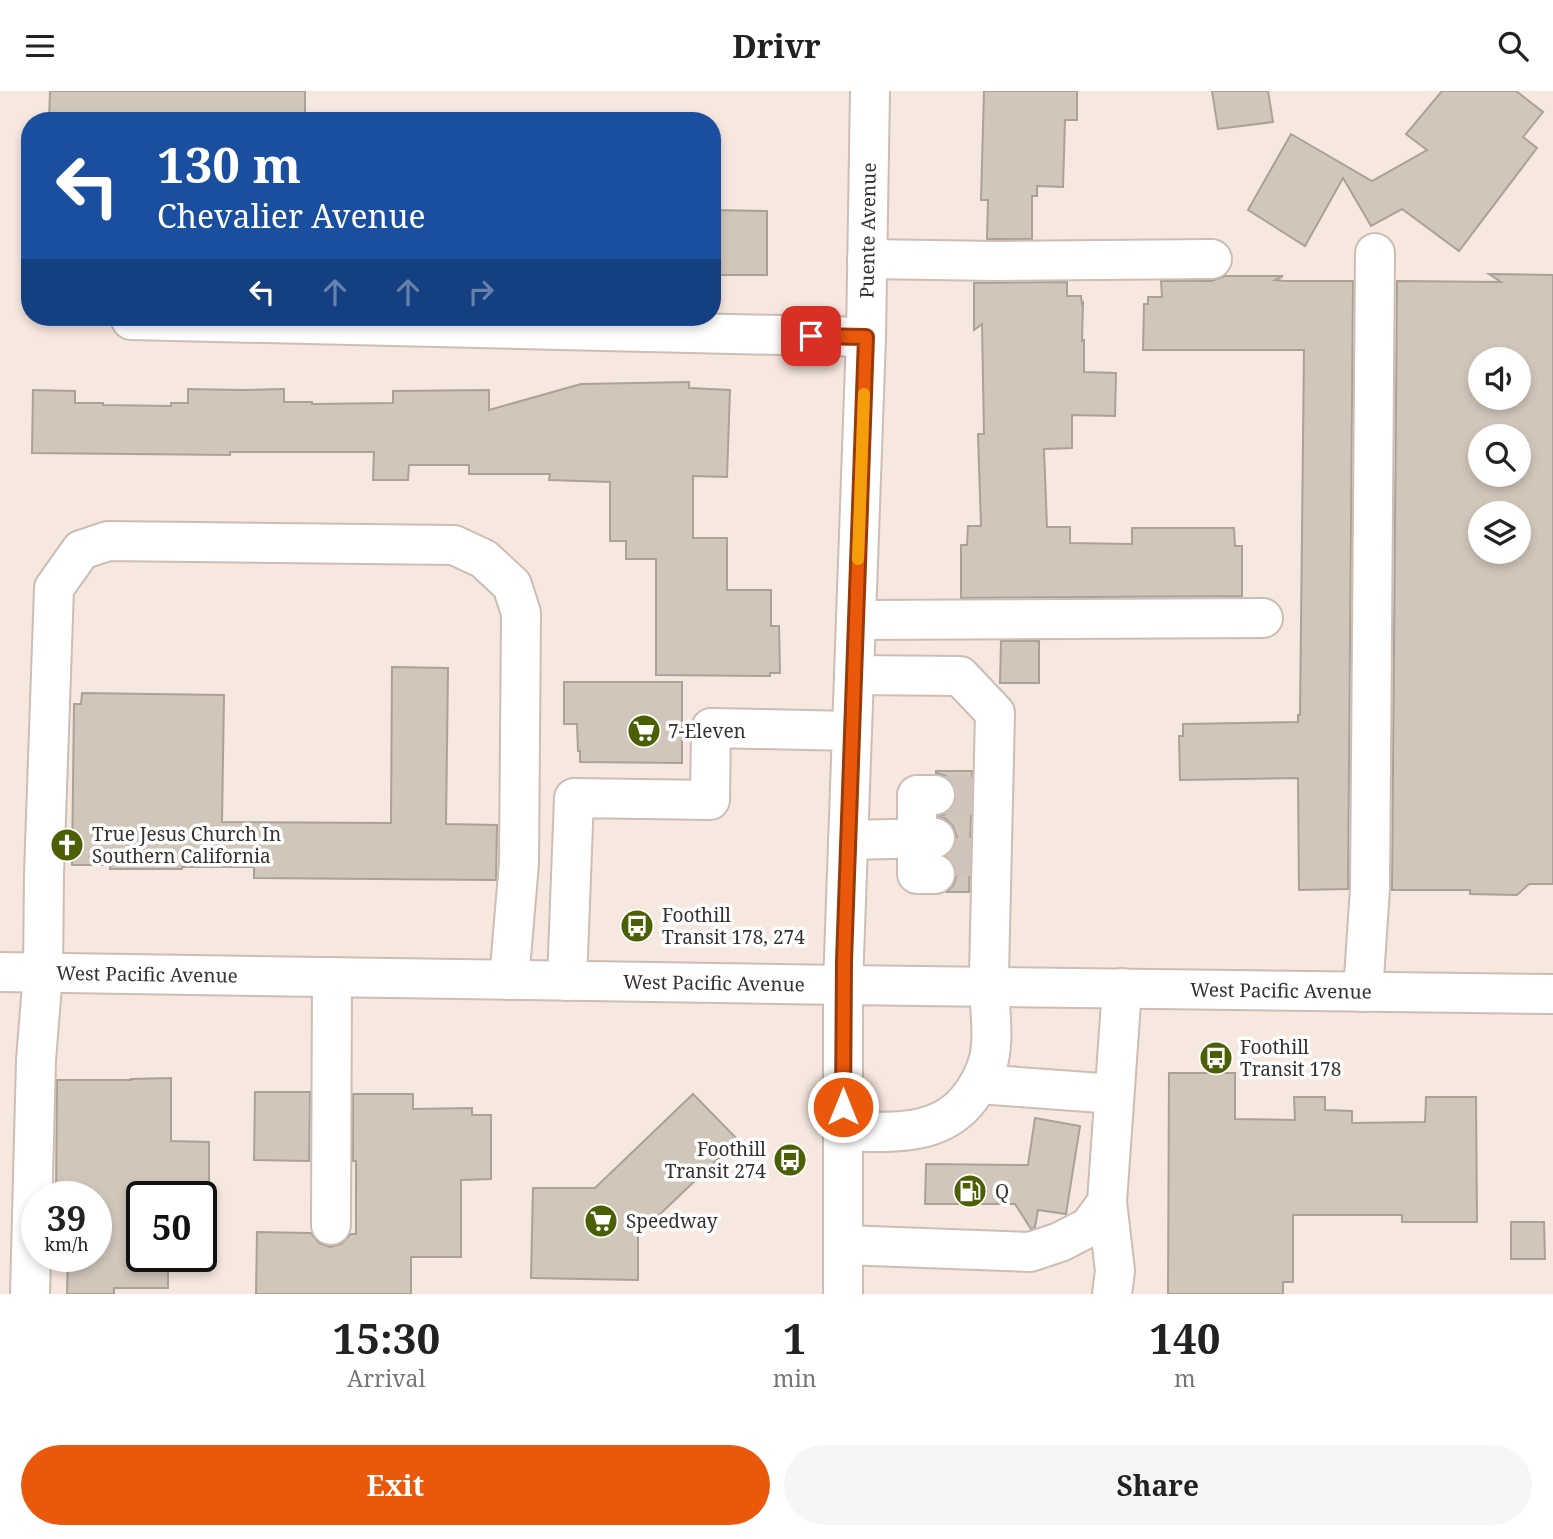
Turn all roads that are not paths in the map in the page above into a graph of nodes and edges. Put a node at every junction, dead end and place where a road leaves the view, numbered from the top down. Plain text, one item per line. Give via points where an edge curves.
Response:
1 (870, 91) edge
2 (1375, 253) dead end
3 (867, 259) junction
4 (1212, 259) dead end
5 (390, 326) edge
6 (866, 337) junction
7 (1263, 618) dead end
8 (856, 620) junction
9 (854, 675) junction
10 (852, 731) junction
11 (928, 836) tunnel mouth
12 (848, 840) junction
13 (0, 972) edge
14 (43, 973) junction
15 (332, 977) junction
16 (509, 980) junction
17 (567, 981) junction
18 (843, 985) junction
19 (988, 987) junction
20 (1122, 988) junction
21 (1363, 992) junction
22 (1553, 994) edge
23 (979, 1084) junction
24 (1114, 1094) junction
25 (843, 1131) junction
26 (1107, 1202) junction
27 (331, 1225) dead end
28 (844, 1245) junction
29 (30, 1294) edge
30 (843, 1294) edge
31 (1112, 1294) edge

1 - 3 main road, Puente Avenue
2 - 21 main road via 1370,889
3 - 4 main road
3 - 6 main road, Puente Avenue
5 - 6 main road
6 - 8 main road, Puente Avenue
7 - 8 main road
8 - 9 main road, Puente Avenue
9 - 10 main road, Puente Avenue
9 - 19 main road via 960,676 995,713 986,836
10 - 12 main road, Puente Avenue
10 - 17 main road via 711,728 710,800 574,798
11 - 12 main road
12 - 18 main road, Puente Avenue
13 - 14 main road, West Pacific Avenue
14 - 15 main road, West Pacific Avenue
14 - 16 main road via 54,588 81,550 108,541 373,543 454,545 484,559 512,585 515,594 520,613 519,863
14 - 29 main road
15 - 16 main road, West Pacific Avenue
15 - 27 main road
16 - 17 main road, West Pacific Avenue
17 - 18 main road, West Pacific Avenue
18 - 19 main road, West Pacific Avenue
18 - 25 main road, Puente Avenue
19 - 20 main road, West Pacific Avenue
19 - 23 main road via 989,1059
20 - 21 main road, West Pacific Avenue
20 - 24 main road
21 - 22 main road, West Pacific Avenue
23 - 24 main road
23 - 25 main road via 966,1103 943,1122 918,1130
24 - 26 main road
25 - 28 main road, Puente Avenue
26 - 28 main road via 1089,1227 1030,1252
26 - 31 main road via 1115,1271
28 - 30 main road, Puente Avenue

